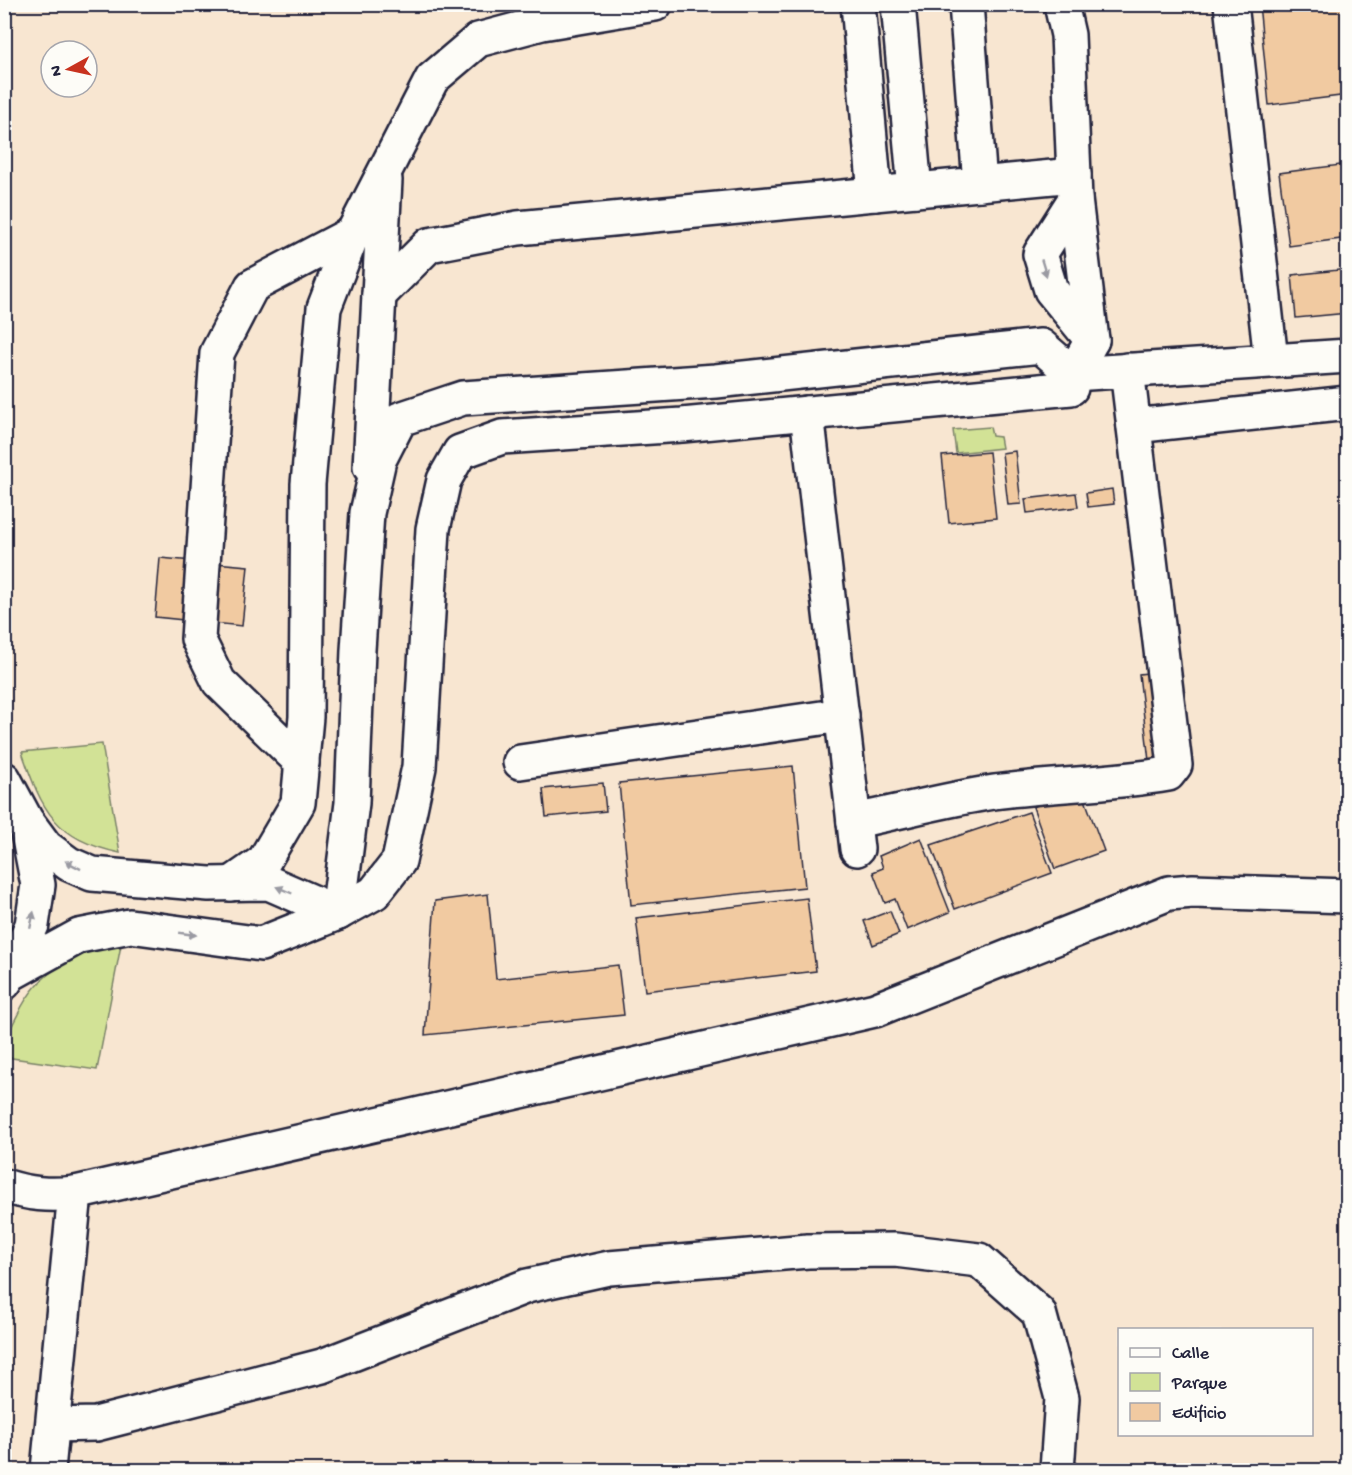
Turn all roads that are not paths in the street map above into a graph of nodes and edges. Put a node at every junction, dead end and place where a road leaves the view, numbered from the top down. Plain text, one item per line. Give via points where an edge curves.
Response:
1 (655, 4) edge
2 (858, 4) edge
3 (898, 4) edge
4 (966, 4) edge
5 (1061, 4) edge
6 (1231, 4) edge
7 (386, 170) junction
8 (980, 184) junction
9 (1074, 187) junction
10 (915, 190) junction
11 (875, 194) junction
12 (353, 233) junction
13 (379, 296) junction
14 (1347, 356) edge
15 (1271, 360) junction
16 (1127, 370) junction
17 (1074, 374) junction
18 (1347, 403) edge
19 (807, 413) junction
20 (1134, 426) junction
21 (366, 529) junction
22 (842, 715) junction
23 (520, 762) dead end
24 (302, 763) junction
25 (4, 778) edge
26 (26, 820) junction
27 (231, 884) junction
28 (1347, 896) edge
29 (338, 913) junction
30 (7, 978) edge
31 (4, 1186) edge
32 (75, 1193) junction
33 (53, 1425) junction
34 (48, 1470) edge
35 (1057, 1470) edge

1 - 7 lane via 542,23 478,40 432,79
2 - 11 lane
3 - 10 lane
4 - 8 lane
5 - 9 lane via 1068,35
6 - 15 lane
7 - 12 lane
7 - 13 lane
8 - 9 lane
8 - 10 lane
9 - 17 lane via 1092,340
10 - 11 lane
11 - 13 lane via 518,228 429,245
12 - 24 lane via 324,308 308,484 306,717
12 - 24 lane via 252,286 217,353 198,639 219,682
13 - 21 lane
14 - 15 lane
15 - 16 lane
16 - 17 lane
16 - 20 lane
17 - 19 lane via 1071,388
17 - 21 lane via 1041,346 716,381 463,398 400,419 379,460
18 - 20 lane
19 - 22 lane
19 - 29 lane via 502,438 460,452 444,480 433,529 419,767 399,861 374,893
20 - 22 lane via 1175,765 1168,774 992,792 856,835
21 - 29 lane via 352,803
22 - 23 lane
24 - 27 lane via 298,803 287,826 264,861
25 - 26 lane
27 -> 26 lane via 92,874 69,864 46,847
30 -> 26 lane via 32,925 38,885
29 -> 27 lane via 269,883
28 - 32 lane via 1169,893 875,1010
30 -> 29 lane via 79,936 130,926 261,944
31 - 32 lane via 30,1194
32 - 33 lane
33 - 34 lane
33 - 35 lane via 96,1424 322,1366 527,1286 609,1268 808,1251 895,1250 979,1260 1039,1313 1062,1398

